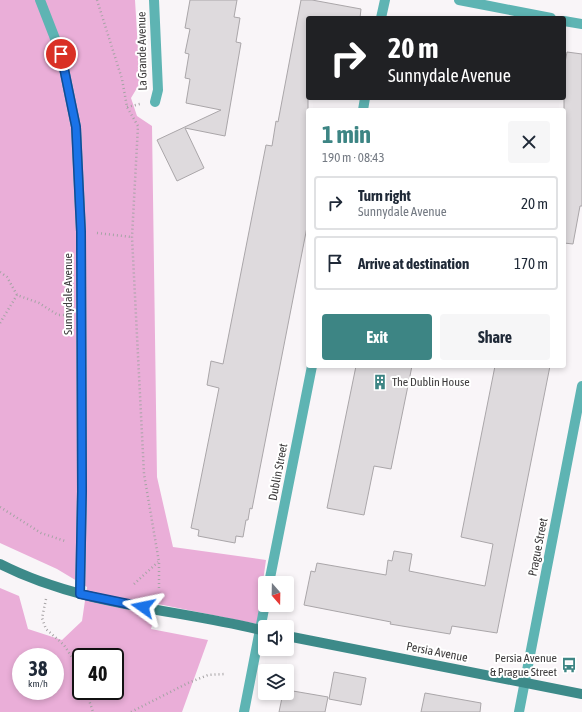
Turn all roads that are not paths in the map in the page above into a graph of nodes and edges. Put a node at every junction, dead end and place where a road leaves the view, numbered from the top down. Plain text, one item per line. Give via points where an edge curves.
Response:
1 (40, 0) edge
2 (154, 0) edge
3 (384, 0) edge
4 (459, 0) edge
5 (381, 16) edge
6 (541, 16) edge
7 (566, 20) edge
8 (582, 24) edge
9 (154, 102) dead end
10 (312, 368) edge
11 (582, 386) edge
12 (0, 564) edge
13 (270, 576) edge
14 (80, 594) junction
15 (258, 629) edge
16 (294, 637) edge
17 (258, 652) edge
18 (525, 683) junction
19 (582, 694) edge
20 (244, 712) edge
21 (520, 712) edge

1 - 14 street, Sunnydale Avenue via 61,54 76,127 81,232
2 - 9 street, La Grande Avenue via 158,90
3 - 5 street
4 - 6 street
7 - 8 street
10 - 13 street, Dublin Street
11 - 18 street, Prague Street
12 - 14 street
14 - 15 street
16 - 18 street, Persia Avenue
17 - 20 street
18 - 19 street, Persia Avenue
18 - 21 street, Prague Street

